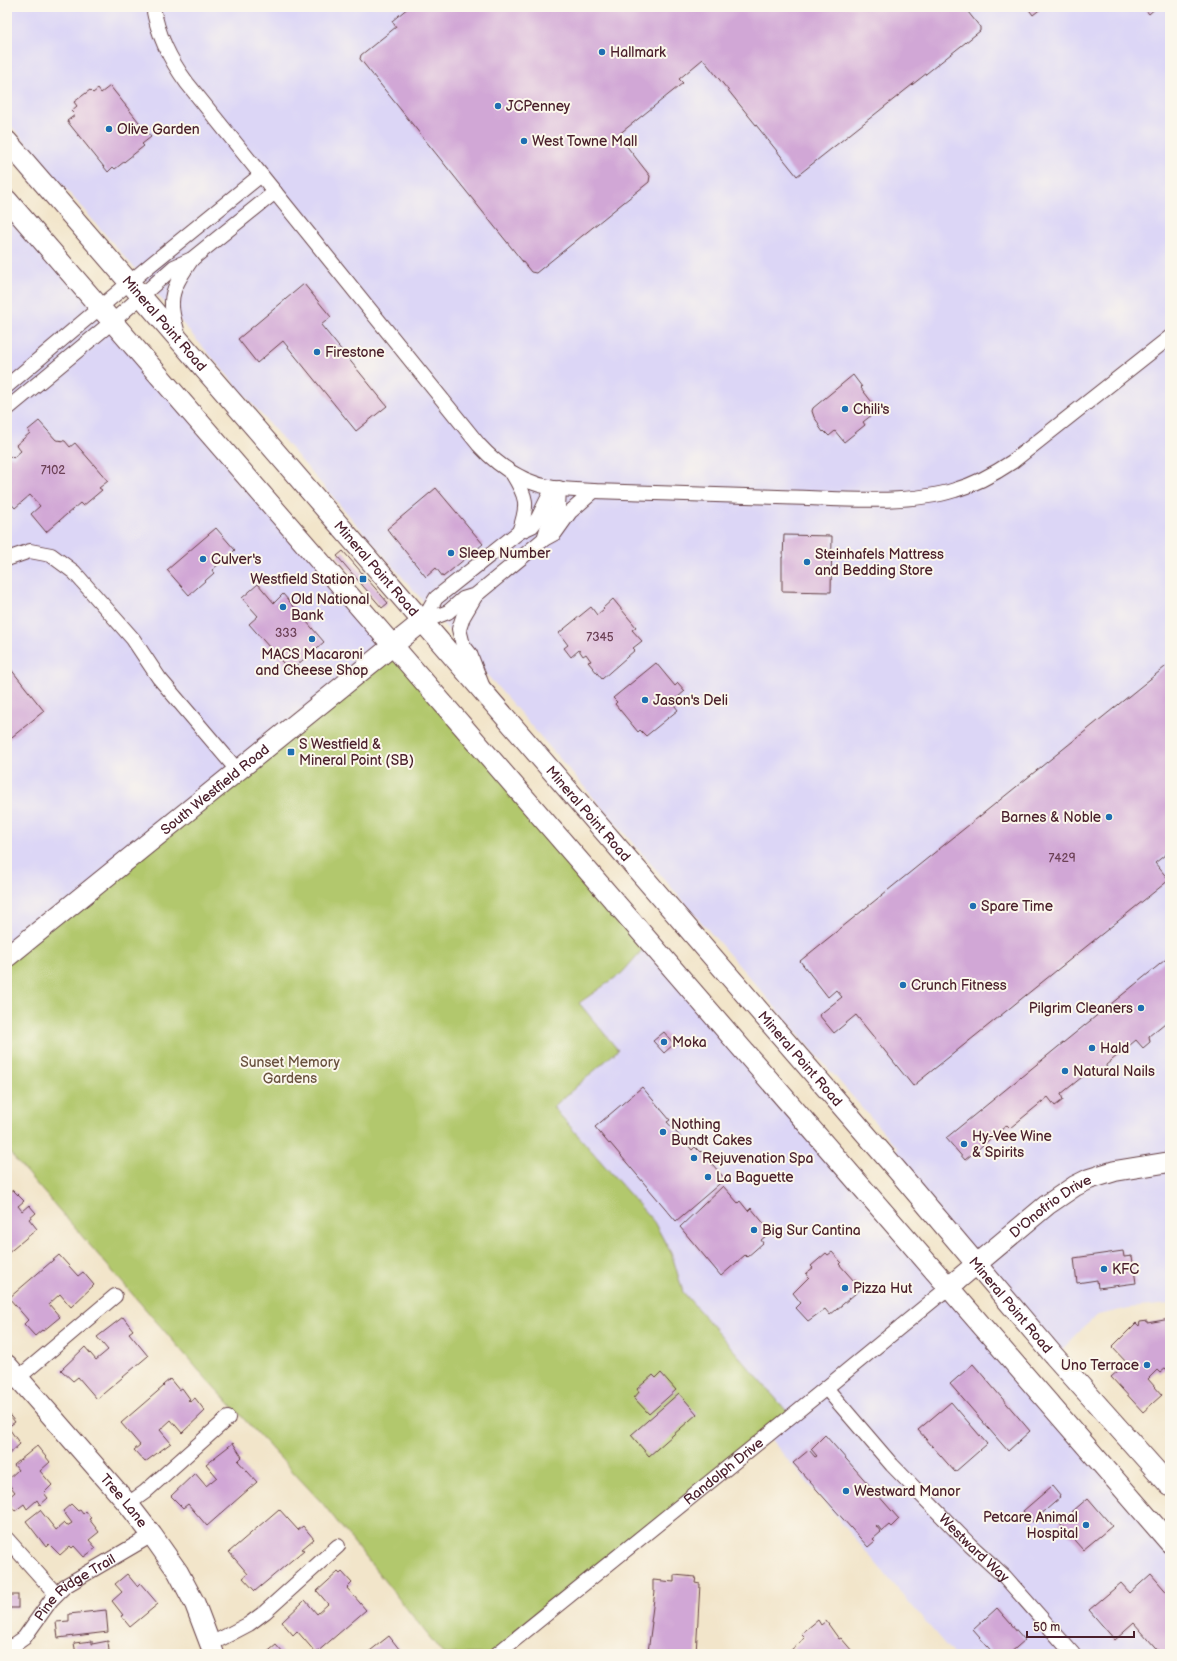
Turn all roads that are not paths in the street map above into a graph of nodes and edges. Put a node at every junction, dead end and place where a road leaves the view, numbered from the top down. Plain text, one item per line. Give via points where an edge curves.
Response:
1 (153, 7) edge
2 (7, 141) edge
3 (261, 175) junction
4 (275, 192) junction
5 (7, 200) edge
6 (192, 259) junction
7 (134, 290) junction
8 (106, 315) junction
9 (1170, 337) edge
10 (180, 342) junction
11 (7, 386) edge
12 (7, 409) edge
13 (512, 472) junction
14 (556, 488) junction
15 (594, 491) junction
16 (519, 532) junction
17 (544, 539) junction
18 (7, 559) edge
19 (476, 595) junction
20 (422, 622) junction
21 (393, 646) junction
22 (487, 697) junction
23 (238, 771) junction
24 (7, 957) edge
25 (1170, 1162) edge
26 (977, 1264) junction
27 (949, 1287) junction
28 (115, 1296) dead end
29 (12, 1372) edge
30 (826, 1388) junction
31 (228, 1418) dead end
32 (1170, 1486) edge
33 (128, 1504) junction
34 (152, 1535) junction
35 (7, 1539) edge
36 (1170, 1543) edge
37 (338, 1546) dead end
38 (56, 1594) junction
39 (212, 1649) edge
40 (7, 1650) edge
41 (497, 1654) edge
42 (1073, 1654) edge

1 - 3 street via 158,30 174,64
2 - 7 main road, Mineral Point Road
3 - 4 street
3 - 7 street
4 - 6 street
4 - 13 street via 478,445 496,462
5 - 8 main road
6 - 7 street
6 - 10 street via 180,278 172,301
7 - 8 street
7 - 8 street
7 - 10 main road, Mineral Point Road
8 - 11 street
8 - 12 street
8 - 21 main road
9 - 15 street via 1012,462 995,473 954,490 896,499
10 - 20 main road, Mineral Point Road
13 - 14 street via 527,481
13 - 16 street via 526,500
14 - 15 street
14 - 16 street via 532,526
14 - 17 street via 558,508
15 - 17 street via 570,512 555,533
16 - 20 street via 436,598
17 - 19 street
18 - 23 street via 30,551 51,555 74,572 133,639 159,678
19 - 20 street via 463,599 448,612
19 - 22 street via 459,629 463,645 470,654
20 - 21 main road, South Westfield Road
20 - 22 main road, Mineral Point Road
21 - 23 main road, South Westfield Road
21 - 27 main road
22 - 26 main road, Mineral Point Road
23 - 24 main road, South Westfield Road
25 - 26 main road, D'Onofrio Drive via 1115,1171 1075,1186 1047,1205
26 - 27 main road, D'Onofrio Drive
26 - 32 main road, Mineral Point Road via 1055,1357
27 - 30 street, Randolph Drive
27 - 36 main road
28 - 29 street
29 - 33 main road, Tree Lane
30 - 41 street, Randolph Drive
30 - 42 street, Westward Way via 892,1465 1005,1577
31 - 33 street
33 - 34 main road, Tree Lane
34 - 38 street, Pine Ridge Trail via 65,1586
34 - 39 main road, Tree Lane via 178,1572 195,1604
35 - 38 street
37 - 39 street via 265,1612
38 - 40 street, Pine Ridge Trail via 24,1638

